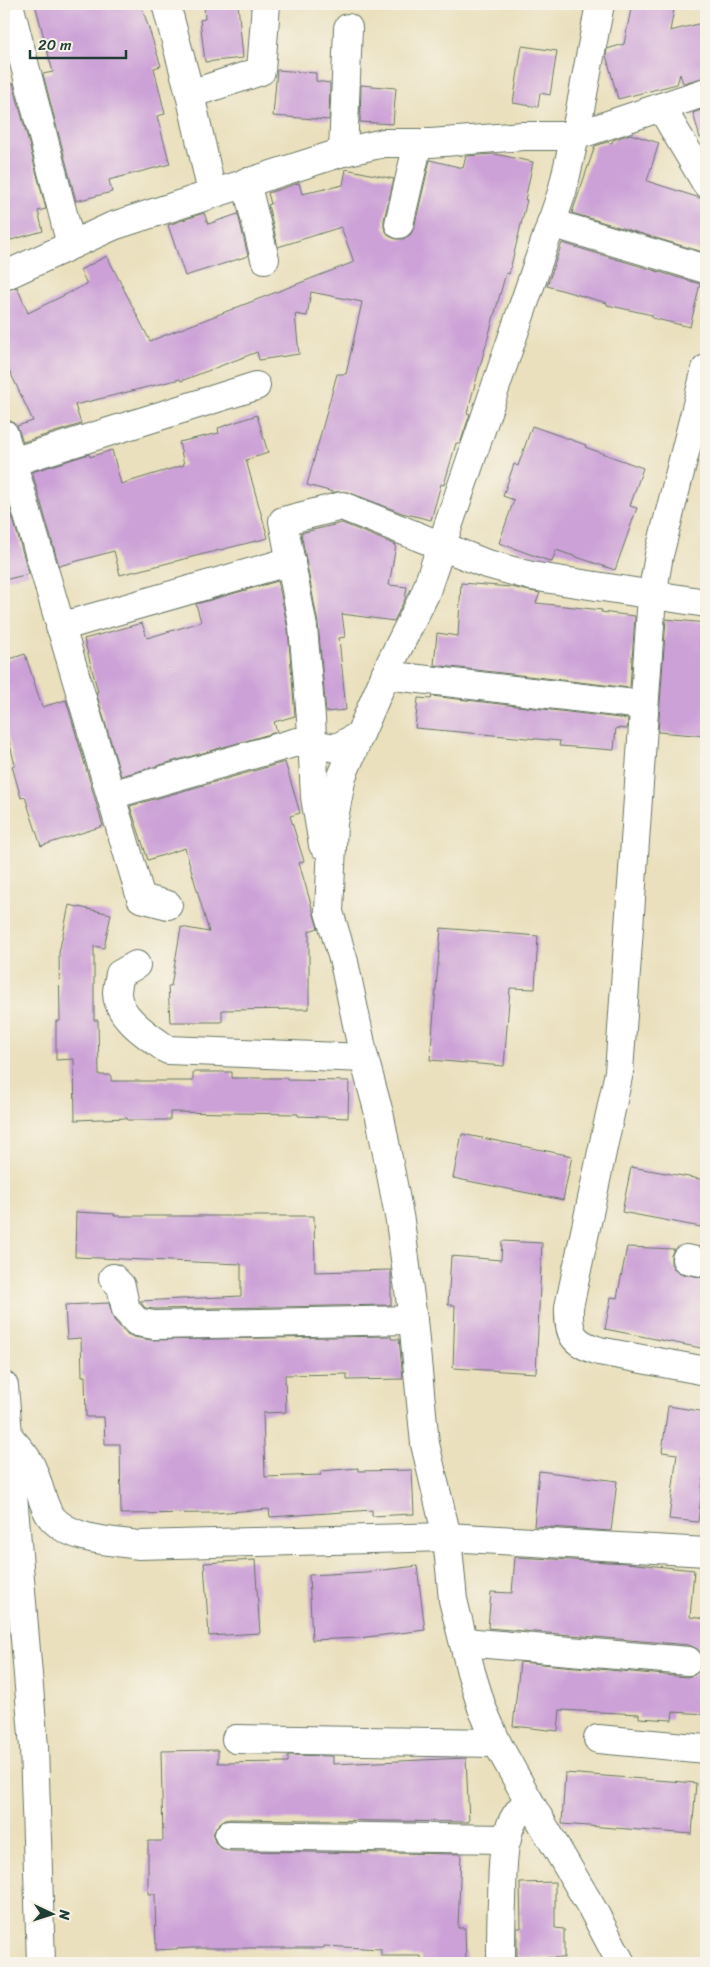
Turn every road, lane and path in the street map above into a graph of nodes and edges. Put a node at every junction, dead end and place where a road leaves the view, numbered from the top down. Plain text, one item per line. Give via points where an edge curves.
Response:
1 (9, 4) edge
2 (166, 4) edge
3 (266, 4) edge
4 (600, 4) edge
5 (348, 28) dead end
6 (706, 92) edge
7 (190, 94) junction
8 (661, 107) junction
9 (575, 136) junction
10 (418, 143) junction
11 (343, 152) junction
12 (246, 182) junction
13 (706, 183) edge
14 (212, 193) junction
15 (551, 223) junction
16 (399, 224) dead end
17 (71, 245) junction
18 (265, 259) dead end
19 (706, 269) edge
20 (4, 276) edge
21 (706, 369) edge
22 (256, 386) dead end
23 (4, 434) edge
24 (12, 462) junction
25 (441, 545) junction
26 (291, 561) junction
27 (652, 596) junction
28 (706, 603) edge
29 (60, 627) junction
30 (386, 675) junction
31 (643, 705) junction
32 (358, 736) junction
33 (312, 744) junction
34 (111, 796) junction
35 (333, 864) junction
36 (168, 905) dead end
37 (136, 965) dead end
38 (364, 1058) junction
39 (113, 1278) dead end
40 (413, 1320) junction
41 (706, 1371) edge
42 (4, 1386) edge
43 (9, 1437) junction
44 (447, 1537) junction
45 (706, 1552) edge
46 (464, 1642) junction
47 (688, 1661) dead end
48 (236, 1739) dead end
49 (598, 1739) dead end
50 (497, 1744) junction
51 (706, 1749) edge
52 (529, 1802) junction
53 (229, 1836) dead end
54 (507, 1839) junction
55 (41, 1963) edge
56 (500, 1963) edge
57 (621, 1963) edge

1 - 17 street
2 - 7 street
3 - 7 street via 261,71
4 - 9 street
5 - 11 street
6 - 8 street
7 - 14 street
8 - 9 street
8 - 13 street
9 - 10 street
9 - 15 street
10 - 11 street via 384,143
10 - 16 street
11 - 12 street
12 - 14 street
12 - 18 street
14 - 17 street via 113,226
15 - 19 street
15 - 25 street
17 - 20 street
21 - 27 street via 659,555
22 - 24 street
23 - 24 street
24 - 29 street
25 - 26 street via 342,506 283,521
25 - 27 street via 484,563 531,576
25 - 30 street via 425,594
26 - 29 street
26 - 33 street via 303,627
27 - 28 street
27 - 31 street
29 - 34 street
30 - 31 street
30 - 32 street
31 - 41 street via 619,1072 568,1322 573,1336 582,1346
32 - 33 street via 337,748
32 - 35 street via 342,776 333,823
33 - 34 street via 297,742
33 - 35 street via 321,836 326,858
34 - 36 street via 141,898
35 - 38 street via 329,912 344,962
37 - 38 street via 120,974 116,995 125,1015 148,1037 168,1050
38 - 40 street via 380,1117 400,1221
39 - 40 street via 121,1286 126,1310 137,1322 154,1325
40 - 44 street via 425,1444
42 - 43 street
43 - 44 street via 30,1463 50,1517 62,1527 82,1535 138,1545
43 - 55 street via 34,1747
44 - 45 street
44 - 46 street via 454,1600
46 - 47 street
46 - 50 street via 482,1708
48 - 50 street
49 - 51 street
50 - 52 street
52 - 54 street via 516,1815
52 - 57 street
53 - 54 street
54 - 56 street via 503,1852

